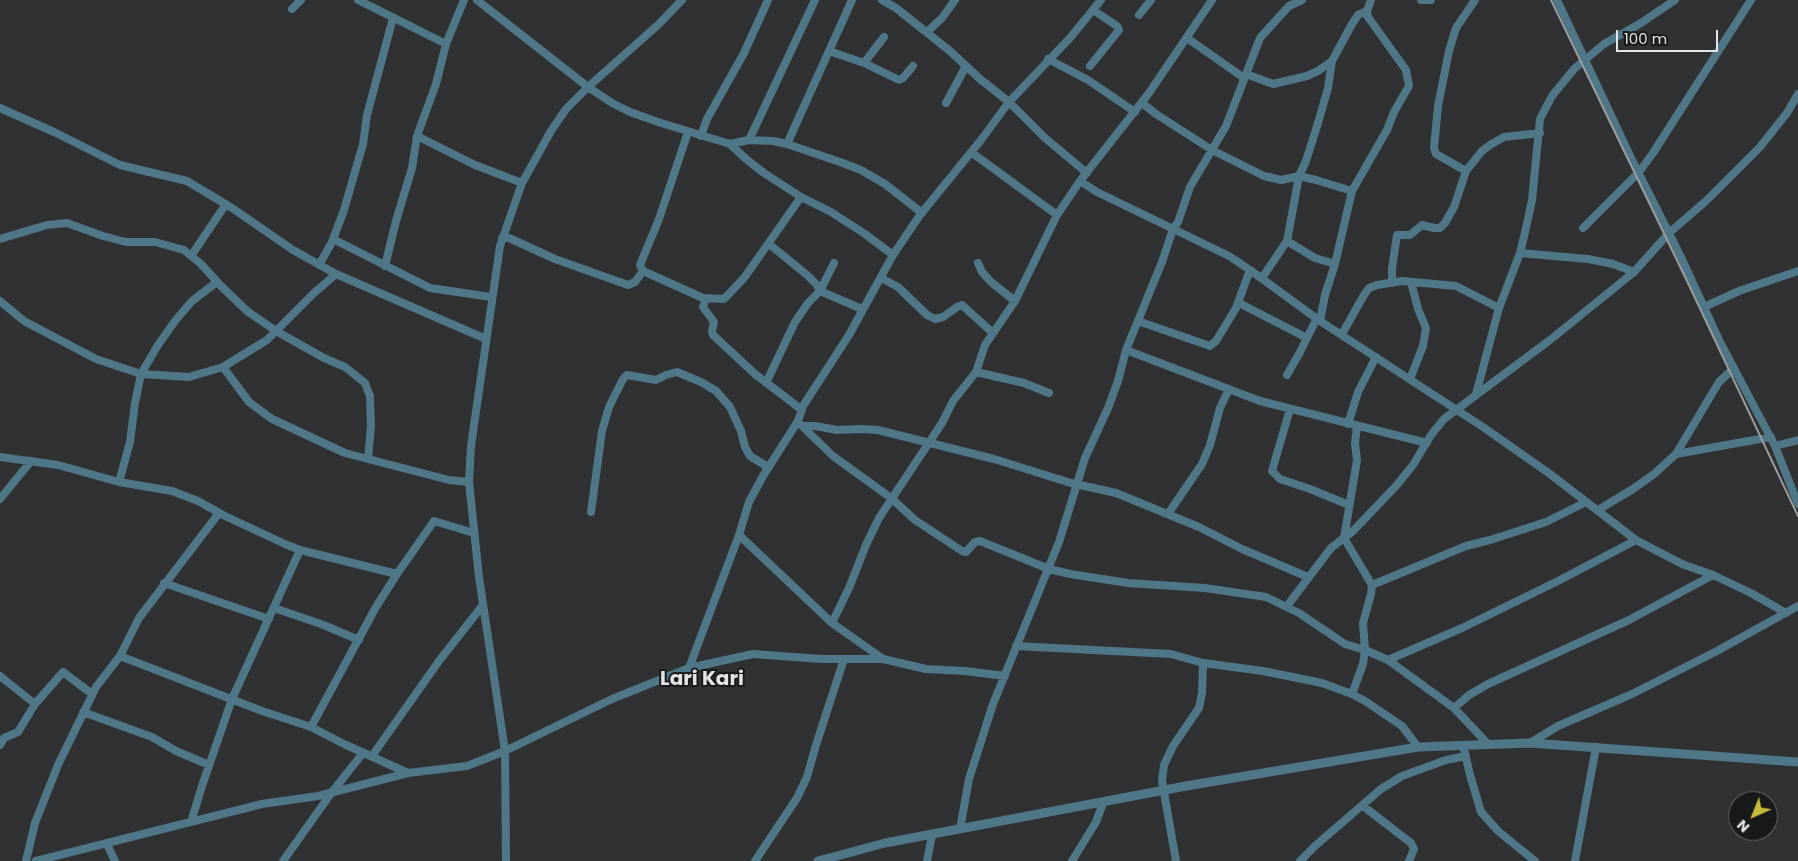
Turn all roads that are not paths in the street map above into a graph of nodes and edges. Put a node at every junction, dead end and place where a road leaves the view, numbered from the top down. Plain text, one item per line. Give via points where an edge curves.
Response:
1 (301, 0) edge
2 (358, 0) edge
3 (464, 0) edge
4 (477, 0) edge
5 (682, 0) edge
6 (768, 0) edge
7 (816, 0) edge
8 (852, 0) edge
9 (882, 0) edge
10 (954, 0) edge
11 (1101, 0) edge
12 (1151, 0) edge
13 (1212, 0) edge
14 (1302, 0) edge
15 (1371, 0) edge
16 (1421, 0) edge
17 (1431, 0) edge
18 (1474, 0) edge
19 (1558, 0) edge
20 (1675, 0) edge
21 (1751, 0) edge
22 (292, 9) dead end
23 (1093, 10) junction
24 (1368, 11) junction
25 (1138, 14) dead end
26 (393, 18) junction
27 (927, 32) junction
28 (884, 37) dead end
29 (1187, 38) junction
30 (446, 44) junction
31 (829, 51) junction
32 (1048, 59) junction
33 (1585, 60) junction
34 (1332, 61) junction
35 (864, 63) junction
36 (913, 66) dead end
37 (966, 66) junction
38 (1090, 66) dead end
39 (1245, 76) junction
40 (588, 87) junction
41 (1798, 94) edge
42 (1009, 102) junction
43 (946, 103) dead end
44 (1142, 103) junction
45 (0, 108) edge
46 (1134, 112) junction
47 (688, 132) junction
48 (1540, 133) junction
49 (417, 136) junction
50 (701, 136) junction
51 (748, 140) junction
52 (730, 144) junction
53 (786, 144) junction
54 (1212, 150) junction
55 (971, 152) junction
56 (1466, 171) junction
57 (1639, 172) junction
58 (1087, 173) junction
59 (1299, 176) junction
60 (1080, 181) junction
61 (522, 183) junction
62 (1352, 191) junction
63 (801, 197) junction
64 (226, 204) junction
65 (922, 213) junction
66 (1057, 215) junction
67 (1583, 228) dead end
68 (1173, 229) junction
69 (1669, 233) junction
70 (502, 238) junction
71 (0, 239) edge
72 (333, 239) junction
73 (1287, 241) junction
74 (768, 244) junction
75 (1520, 253) junction
76 (893, 255) junction
77 (191, 256) junction
78 (834, 263) dead end
79 (978, 263) dead end
80 (1335, 264) junction
81 (319, 265) junction
82 (385, 266) junction
83 (1250, 270) junction
84 (643, 271) junction
85 (1798, 271) edge
86 (1634, 272) junction
87 (336, 274) junction
88 (881, 278) junction
89 (1262, 278) junction
90 (217, 282) junction
91 (1411, 282) junction
92 (1392, 283) junction
93 (820, 291) junction
94 (491, 297) junction
95 (706, 298) junction
96 (0, 301) edge
97 (1015, 301) junction
98 (1239, 302) junction
99 (1704, 307) junction
100 (1498, 308) junction
101 (862, 309) junction
102 (1318, 319) junction
103 (1138, 321) junction
104 (276, 331) junction
105 (993, 333) junction
106 (1342, 334) junction
107 (1307, 338) junction
108 (486, 339) junction
109 (1126, 350) junction
110 (1376, 357) junction
111 (223, 367) junction
112 (1734, 368) junction
113 (976, 372) junction
114 (141, 374) junction
115 (1287, 375) dead end
116 (1410, 379) junction
117 (766, 383) junction
118 (1229, 389) junction
119 (1049, 393) dead end
120 (1476, 394) junction
121 (1290, 409) junction
122 (1457, 409) junction
123 (802, 410) junction
124 (800, 424) junction
125 (1348, 424) junction
126 (1357, 426) junction
127 (1770, 437) junction
128 (1798, 440) edge
129 (928, 443) junction
130 (1427, 444) junction
131 (1775, 446) junction
132 (1676, 454) junction
133 (0, 457) edge
134 (368, 459) junction
135 (31, 461) junction
136 (768, 467) junction
137 (119, 482) junction
138 (469, 482) junction
139 (1078, 484) junction
140 (891, 498) junction
141 (0, 499) edge
142 (1586, 502) junction
143 (1798, 504) edge
144 (1349, 505) junction
145 (1598, 510) junction
146 (591, 512) dead end
147 (220, 514) junction
148 (1168, 514) junction
149 (474, 533) junction
150 (739, 535) junction
151 (1344, 538) junction
152 (1636, 540) junction
153 (300, 550) junction
154 (1049, 569) junction
155 (397, 574) junction
156 (1712, 575) junction
157 (1308, 577) junction
158 (164, 583) junction
159 (1372, 585) junction
160 (483, 605) junction
161 (1287, 606) junction
162 (1798, 606) edge
163 (274, 608) junction
164 (1786, 613) junction
165 (269, 618) junction
166 (832, 623) junction
167 (358, 640) junction
168 (1016, 646) junction
169 (1365, 650) junction
170 (120, 656) junction
171 (844, 659) junction
172 (883, 659) junction
173 (1388, 660) junction
174 (1203, 663) junction
175 (689, 668) junction
176 (0, 676) edge
177 (1006, 676) junction
178 (92, 694) junction
179 (1352, 694) junction
180 (232, 700) junction
181 (35, 704) junction
182 (1454, 708) junction
183 (84, 712) junction
184 (311, 727) junction
185 (1530, 743) junction
186 (1488, 744) junction
187 (0, 745) edge
188 (1464, 745) junction
189 (1418, 747) junction
190 (1596, 747) junction
191 (504, 751) junction
192 (363, 753) junction
193 (372, 756) junction
194 (1466, 756) junction
195 (1798, 762) edge
196 (209, 765) junction
197 (408, 772) junction
198 (1163, 791) junction
199 (332, 792) junction
200 (1104, 802) junction
201 (1363, 806) junction
202 (191, 822) junction
203 (960, 830) junction
204 (932, 835) junction
205 (107, 844) junction
206 (26, 861) edge
207 (36, 861) edge
208 (115, 861) edge
209 (283, 861) edge
210 (506, 861) edge
211 (755, 861) edge
212 (818, 861) edge
213 (927, 861) edge
214 (1072, 861) edge
215 (1176, 861) edge
216 (1302, 861) edge
217 (1409, 861) edge
218 (1534, 861) edge
219 (1575, 861) edge

1 - 22 street
2 - 26 street
3 - 30 street
4 - 40 street
5 - 40 street via 660,24
6 - 50 street
7 - 51 street
8 - 31 street
9 - 27 street
10 - 27 street
11 - 23 street
12 - 25 street
13 - 29 street
14 - 39 street via 1289,6 1260,38
15 - 24 street
16 - 17 street
18 - 56 street via 1456,28 1449,51 1434,148 1436,154
19 - 33 street
20 - 33 street via 1604,44
21 - 57 street
23 - 32 street
23 - 38 street via 1119,30
24 - 34 street via 1358,15
24 - 62 street via 1368,17 1406,70 1408,86
26 - 30 street
26 - 72 street via 367,116 363,144
27 - 37 street
28 - 35 street
29 - 39 street
29 - 44 street
30 - 49 street
31 - 35 street
31 - 53 street
32 - 42 street
32 - 46 street via 1088,80
33 - 48 street via 1552,96 1540,119
33 - 57 street
34 - 39 street via 1307,76 1273,84
34 - 59 street via 1318,123
35 - 36 street via 899,80
37 - 42 street
37 - 43 street
39 - 54 street via 1226,126
40 - 47 street via 630,112
40 - 61 street via 566,109
41 - 69 street via 1760,147
42 - 55 street
42 - 58 street
44 - 46 street
44 - 54 street
45 - 64 street via 120,166 187,181
46 - 58 street
47 - 50 street
47 - 84 street via 640,265
48 - 56 street via 1499,139 1482,150
48 - 75 street via 1532,200
49 - 61 street
49 - 82 street via 412,168
50 - 52 street
51 - 52 street
51 - 53 street
52 - 63 street via 764,173
53 - 65 street via 861,170
54 - 59 street via 1264,176 1281,180
54 - 68 street via 1190,187
55 - 65 street
55 - 66 street
56 - 92 street via 1454,207 1440,228 1422,225 1410,235 1397,235
57 - 67 street
57 - 69 street
58 - 60 street
59 - 62 street
59 - 73 street
60 - 66 street
60 - 68 street
61 - 70 street
62 - 80 street
63 - 74 street
63 - 76 street via 831,212
64 - 77 street
64 - 81 street
65 - 76 street
66 - 97 street
68 - 83 street
68 - 103 street
69 - 86 street
69 - 99 street
70 - 84 street via 628,286
70 - 94 street
71 - 77 street via 46,225 67,223 126,242 171,245
72 - 81 street
72 - 82 street
73 - 80 street via 1315,258
73 - 89 street
74 - 93 street via 808,275
74 - 95 street via 724,299
75 - 86 street via 1588,259
75 - 100 street
76 - 88 street
77 - 90 street
78 - 93 street
79 - 97 street via 991,282
80 - 102 street
81 - 87 street
82 - 94 street via 430,288
83 - 89 street
83 - 98 street
84 - 95 street
85 - 99 street
86 - 120 street
87 - 104 street
87 - 108 street
88 - 101 street
88 - 105 street via 898,287 934,319 962,306
89 - 102 street
90 - 104 street via 248,311
90 - 114 street via 192,301 175,321
91 - 92 street
91 - 100 street via 1456,286
91 - 116 street via 1426,328 1423,346
92 - 106 street via 1369,288
93 - 101 street
93 - 117 street via 795,322
94 - 108 street
95 - 117 street via 703,307 714,322 713,335
96 - 114 street via 24,321 72,348
97 - 105 street
98 - 103 street via 1210,346
98 - 107 street
99 - 112 street
100 - 120 street
101 - 123 street
102 - 106 street
102 - 107 street
103 - 109 street
104 - 111 street
104 - 134 street via 345,367 366,383 371,426
105 - 113 street via 985,345
106 - 110 street
107 - 115 street
108 - 138 street
109 - 118 street
109 - 139 street via 1118,381 1085,458
110 - 116 street
110 - 125 street via 1358,392
111 - 114 street via 189,377
111 - 134 street via 248,402 272,419 345,453
112 - 127 street
112 - 132 street via 1719,382
113 - 119 street via 1024,383
113 - 129 street via 953,401
114 - 137 street via 130,442
116 - 122 street
117 - 123 street
118 - 121 street
118 - 148 street via 1202,464
120 - 122 street
121 - 125 street
121 - 144 street via 1272,471 1280,479
122 - 130 street via 1431,434
122 - 142 street
123 - 124 street
124 - 129 street via 837,430 878,430
124 - 136 street
124 - 140 street via 833,456
125 - 126 street
126 - 130 street
126 - 144 street via 1357,460
127 - 131 street
127 - 132 street
128 - 131 street
129 - 139 street
129 - 140 street
130 - 151 street via 1396,486
131 - 143 street
132 - 145 street via 1634,489
133 - 135 street
134 - 138 street
135 - 137 street via 58,464
135 - 141 street
136 - 146 street via 750,456 730,407 716,391 677,372 656,380 627,375 609,407 602,431
136 - 150 street via 749,502
137 - 147 street via 172,491
138 - 149 street
139 - 148 street via 1116,493
139 - 154 street
140 - 154 street via 915,520 962,551 966,552 980,541
140 - 166 street via 875,524
142 - 145 street
142 - 159 street via 1546,522 1466,546
144 - 151 street
145 - 152 street
147 - 153 street
147 - 158 street
148 - 157 street
149 - 155 street via 434,521
149 - 160 street
150 - 166 street
150 - 175 street
151 - 157 street
151 - 159 street
152 - 156 street via 1682,564
152 - 173 street via 1515,602
153 - 155 street
153 - 163 street
154 - 161 street via 1128,583 1205,588 1266,597
154 - 168 street
155 - 167 street
156 - 164 street
156 - 182 street via 1629,620 1488,684
157 - 161 street
158 - 165 street
158 - 170 street via 139,618
159 - 169 street via 1363,622
160 - 191 street
160 - 193 street
161 - 169 street via 1345,644
162 - 164 street
163 - 165 street
163 - 167 street
164 - 185 street via 1708,656 1558,726
165 - 180 street
166 - 172 street
167 - 184 street
168 - 174 street via 1171,654
168 - 177 street
169 - 173 street
169 - 179 street
170 - 178 street
170 - 180 street
171 - 172 street
171 - 175 street via 753,654
171 - 211 street via 808,777
172 - 177 street via 926,669
173 - 182 street
174 - 179 street via 1322,683
174 - 198 street via 1199,708 1164,765
175 - 191 street via 612,699
176 - 181 street
177 - 203 street via 993,704 969,779
178 - 181 street via 63,672
178 - 183 street
179 - 189 street via 1402,726
180 - 184 street
180 - 196 street
181 - 187 street via 18,732 4,738
182 - 186 street
183 - 196 street via 152,737
183 - 206 street via 35,823
184 - 192 street
185 - 186 street
185 - 190 street
186 - 188 street
188 - 189 street
188 - 194 street
189 - 198 street
190 - 195 street
190 - 219 street
191 - 197 street via 467,766
191 - 210 street
192 - 193 street
192 - 199 street
193 - 197 street
194 - 201 street via 1402,776
194 - 218 street via 1481,812
196 - 202 street
197 - 199 street
198 - 200 street
198 - 215 street
199 - 202 street via 262,804
199 - 209 street
200 - 203 street
200 - 214 street via 1096,822
201 - 216 street
201 - 217 street via 1411,843 1414,849
202 - 205 street
203 - 204 street
204 - 212 street via 885,843
204 - 213 street
205 - 207 street
205 - 208 street

